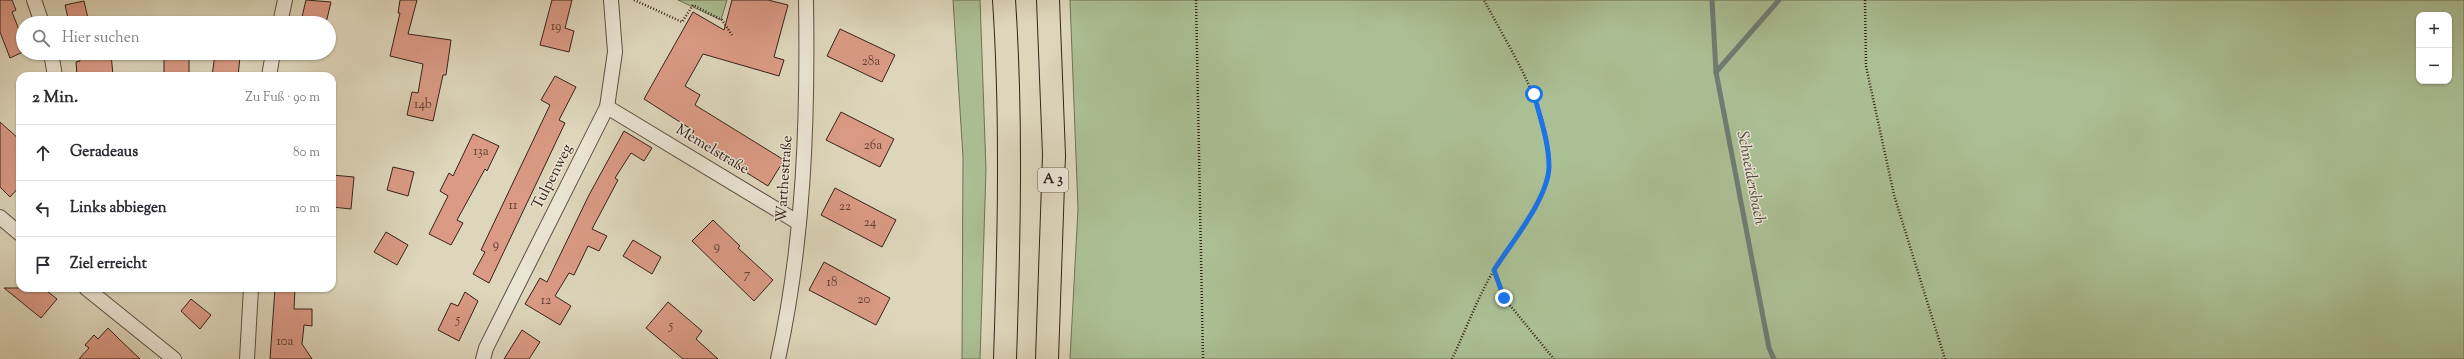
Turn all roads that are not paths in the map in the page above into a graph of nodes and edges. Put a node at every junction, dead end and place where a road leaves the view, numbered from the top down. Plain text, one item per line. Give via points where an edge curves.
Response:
1 (34, 0) edge
2 (286, 0) edge
3 (611, 0) edge
4 (806, 0) edge
5 (1004, 0) edge
6 (1048, 0) edge
7 (40, 16) edge
8 (282, 16) edge
9 (52, 60) edge
10 (272, 60) edge
11 (54, 72) edge
12 (270, 72) edge
13 (608, 107) junction
14 (0, 217) edge
15 (799, 222) junction
16 (16, 231) edge
17 (91, 292) edge
18 (251, 292) edge
19 (174, 359) edge
20 (248, 359) edge
21 (483, 359) edge
22 (778, 359) edge
23 (1005, 359) edge
24 (1047, 359) edge

1 - 7 street
2 - 8 street
3 - 13 street, Tulpenweg via 615,52
4 - 15 street, Warthestraße via 808,99
5 - 23 highway via 1010,222
6 - 24 highway, A 3 via 1054,155
9 - 11 street
10 - 12 street
13 - 15 street, Memelstraße
13 - 21 street, Tulpenweg via 486,348
14 - 16 street
15 - 22 street, Warthestraße via 786,321
17 - 19 street
18 - 20 street

